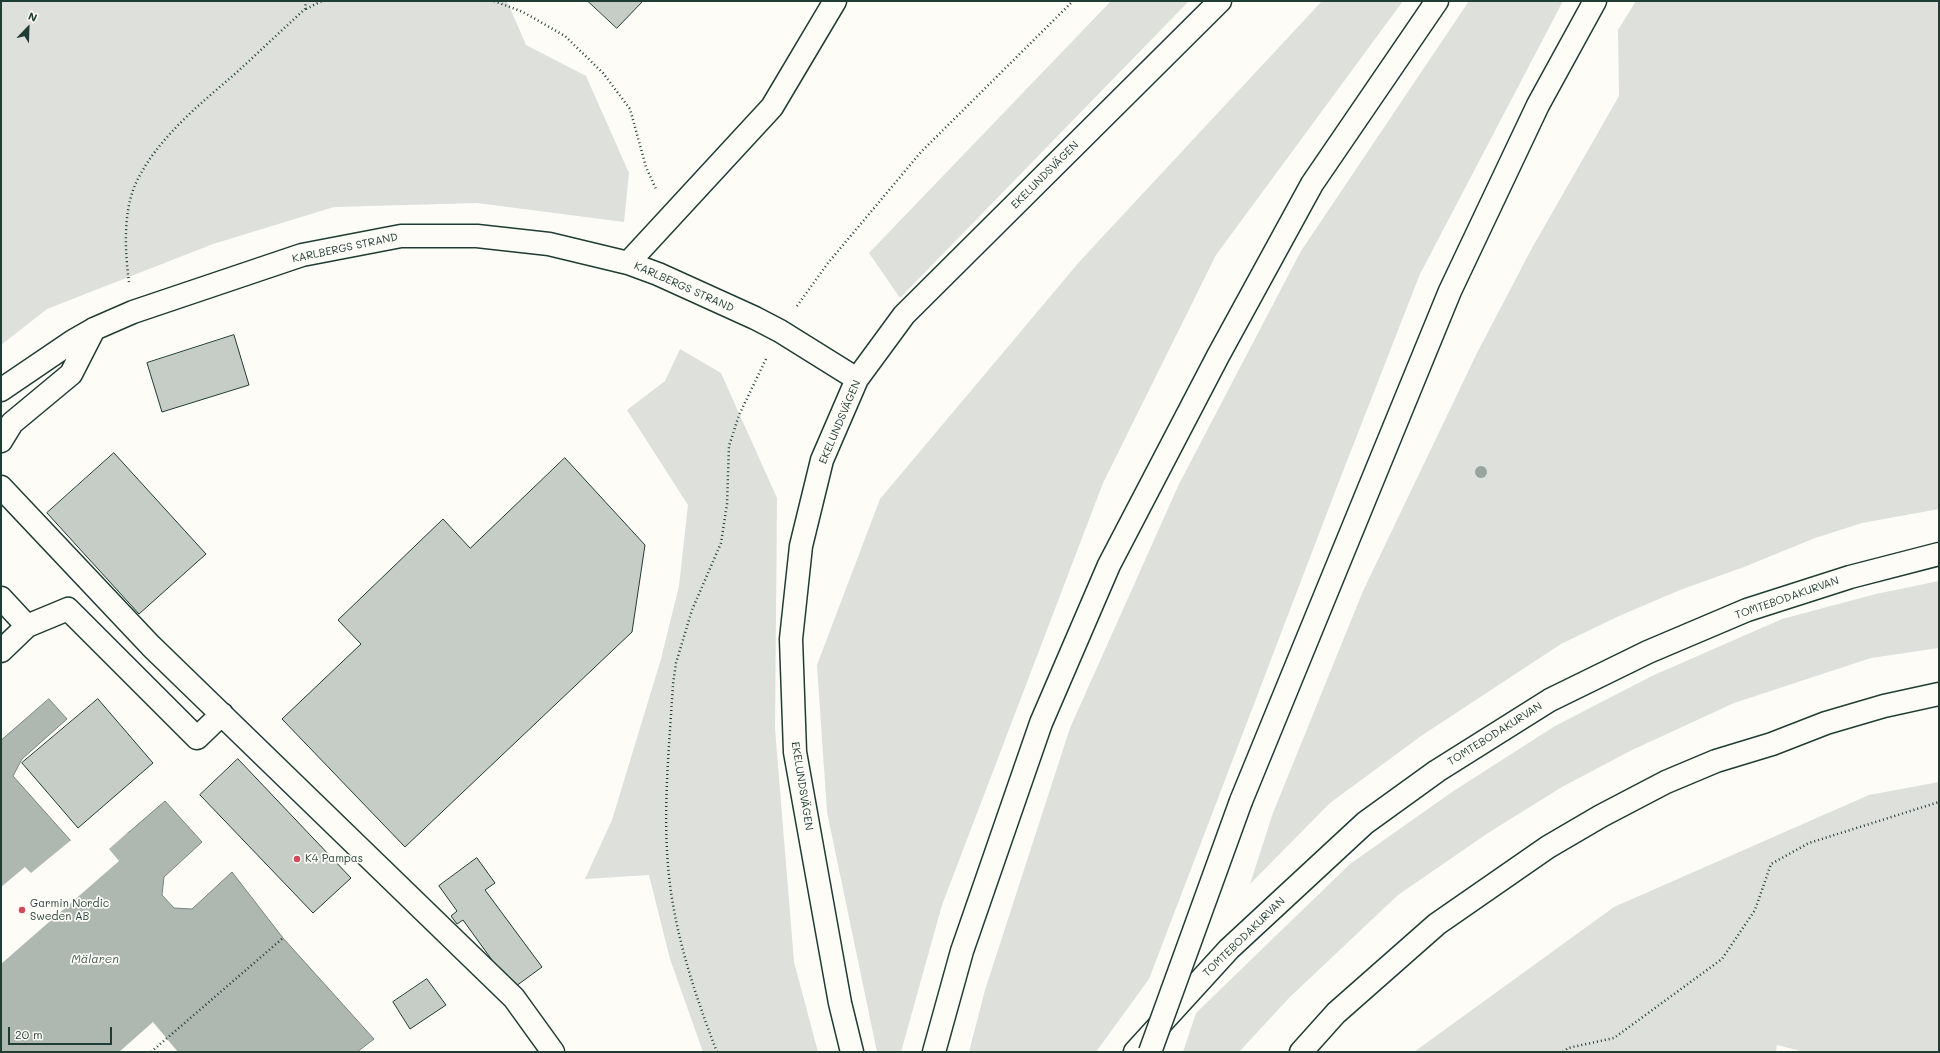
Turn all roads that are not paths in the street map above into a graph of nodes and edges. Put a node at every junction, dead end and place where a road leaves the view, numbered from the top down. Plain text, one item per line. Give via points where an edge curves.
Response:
1 (835, 1) edge
2 (1220, 1) edge
3 (1437, 1) edge
4 (1594, 1) edge
5 (628, 263) junction
6 (94, 329) junction
7 (857, 379) junction
8 (1, 390) edge
9 (1, 441) edge
10 (1, 487) edge
11 (1939, 554) edge
12 (1, 598) edge
13 (27, 626) junction
14 (1, 651) edge
15 (1939, 694) edge
16 (222, 714) junction
17 (553, 1052) edge
18 (852, 1052) edge
19 (934, 1052) edge
20 (1135, 1052) edge
21 (1150, 1052) edge
22 (1301, 1052) edge

1 - 5 main road via 772,107
2 - 7 main road, EKELUNDSVÄGEN via 904,315
3 - 19 main road via 1312,184 1218,356 1109,565 1041,723 962,951
4 - 21 main road, bridge via 1538,105 1450,291 1241,801
5 - 6 main road, KARLBERGS STRAND via 549,244 476,236 400,236 302,255 133,312
5 - 7 main road, KARLBERGS STRAND via 665,277 780,332
6 - 8 main road, KARLBERGS STRAND via 40,362
6 - 9 main road via 71,374 12,423
7 - 18 main road, EKELUNDSVÄGEN via 822,460 801,546 791,639 795,752 840,1003
10 - 16 main road via 151,646
11 - 20 main road, TOMTEBODAKURVAN via 1850,577 1747,610 1648,652 1550,700 1437,771 1366,823 1229,949
12 - 13 main road
13 - 14 main road
13 - 16 main road via 68,609 197,738
15 - 22 main road via 1884,706 1826,723 1772,744 1716,761 1666,782 1601,816 1548,848 1437,924 1336,1013
16 - 17 main road via 514,998

